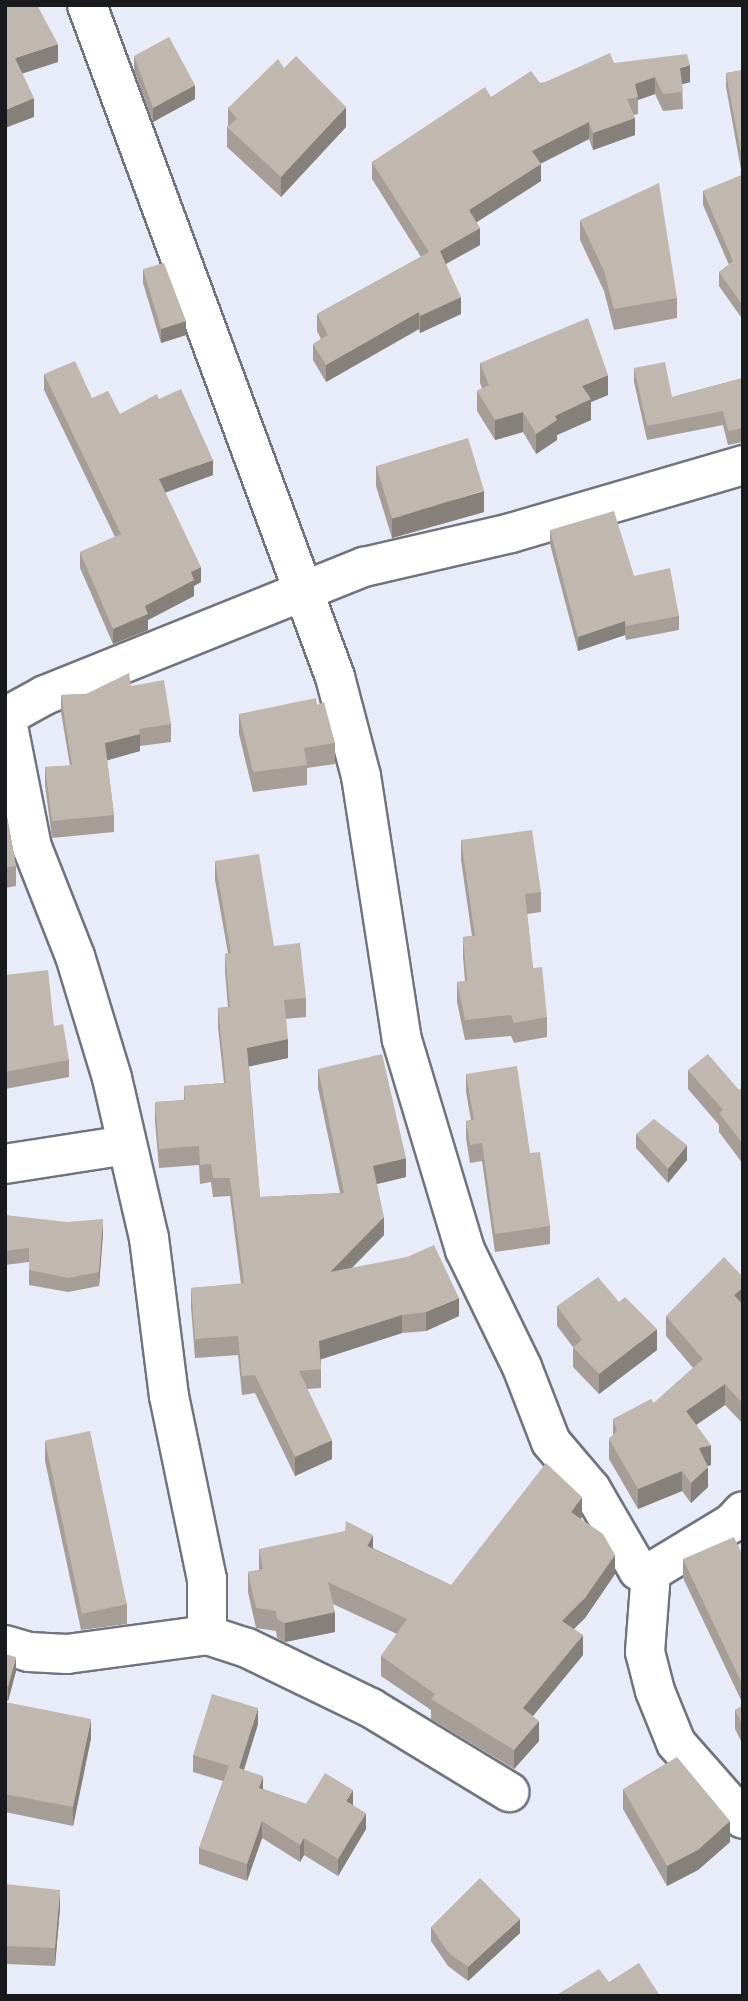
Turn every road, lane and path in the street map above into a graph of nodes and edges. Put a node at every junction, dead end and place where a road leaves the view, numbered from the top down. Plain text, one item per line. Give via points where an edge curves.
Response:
1 (87, 5) edge
2 (743, 465) edge
3 (304, 588) junction
4 (6, 717) edge
5 (126, 1145) junction
6 (5, 1164) edge
7 (743, 1511) edge
8 (651, 1572) junction
9 (207, 1636) junction
10 (5, 1645) edge
11 (509, 1792) dead end
12 (743, 1819) edge

1 - 3 street
2 - 3 street via 524,529 365,567
3 - 4 street via 45,695
3 - 8 street via 335,677 361,776 402,1041 465,1250 522,1367 551,1442 591,1489 638,1570
4 - 5 street via 32,847 75,956 113,1078
5 - 6 street
5 - 9 street via 149,1238 169,1396 207,1579
7 - 8 street via 732,1523
8 - 12 street via 645,1652 655,1691 676,1743
9 - 10 street via 67,1654
9 - 11 street via 247,1648 371,1708

